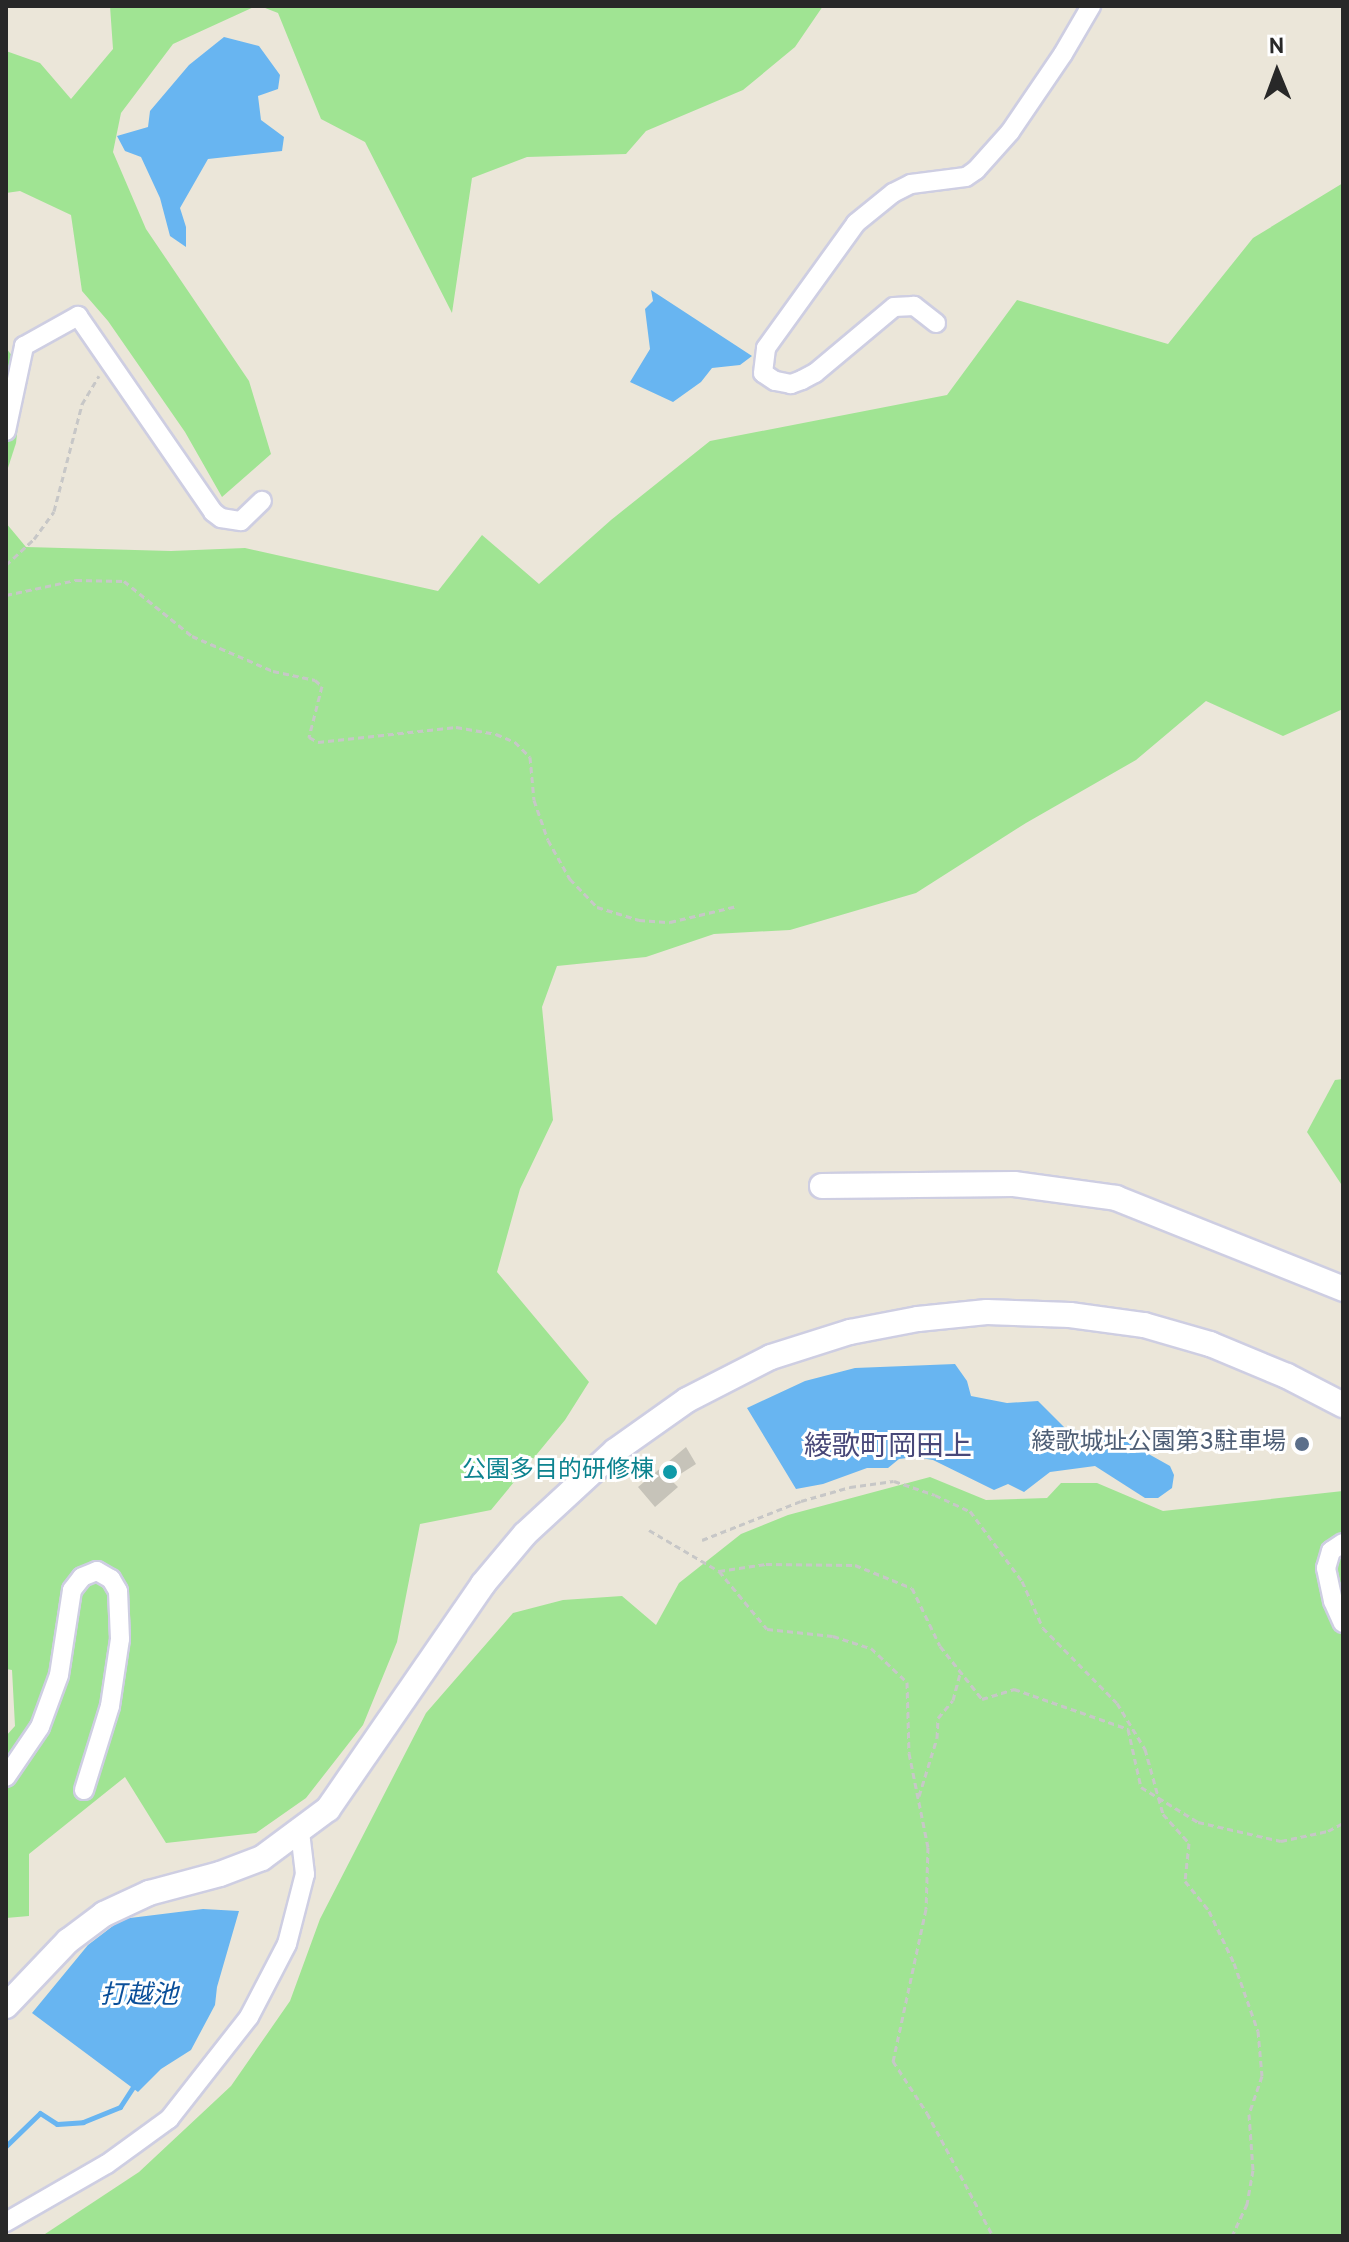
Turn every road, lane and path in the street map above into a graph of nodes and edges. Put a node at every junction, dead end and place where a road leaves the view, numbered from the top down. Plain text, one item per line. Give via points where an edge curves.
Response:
1 (1091, 6) edge
2 (936, 323) dead end
3 (109, 360) junction
4 (6, 431) edge
5 (262, 501) dead end
6 (6, 565) edge
7 (6, 595) edge
8 (737, 906) dead end
9 (822, 1186) dead end
10 (1343, 1289) edge
11 (1343, 1405) edge
12 (649, 1530) dead end
13 (702, 1540) dead end
14 (1343, 1543) edge
15 (719, 1571) junction
16 (1343, 1623) edge
17 (960, 1673) junction
18 (6, 1777) edge
19 (84, 1790) dead end
20 (1159, 1799) junction
21 (917, 1800) junction
22 (1343, 1823) edge
23 (300, 1832) junction
24 (6, 2006) edge
25 (6, 2222) edge
26 (993, 2236) edge
27 (1232, 2236) edge

1 - 2 street via 1010,132 976,170 966,177 911,184 856,223 766,348 763,373 791,384 802,380 894,307 914,306
3 - 4 street via 78,316 24,346
3 - 5 street via 213,512 241,521
3 - 6 path via 82,404 54,511
7 - 8 path via 76,580 124,581 192,636 273,671 315,680 322,686 309,737 318,742 456,727 515,742 530,757 534,800 548,840 570,879 597,907 639,920 670,922
9 - 10 street via 1014,1184 1116,1198
11 - 23 street via 1210,1344 1144,1325 1070,1315 987,1312 918,1319 850,1332 771,1357 687,1400 615,1451 525,1534 483,1584 328,1809
12 - 15 path
13 - 20 path via 801,1501 894,1481 970,1511 1022,1581 1043,1628 1117,1703 1145,1749
14 - 16 street via 1331,1551 1326,1568
15 - 17 path via 766,1564 855,1565 912,1588 940,1646
15 - 21 path via 767,1629 833,1636 871,1648 907,1682 909,1753
17 - 20 path via 982,1699 1014,1689 1128,1729 1141,1787
17 - 21 path via 953,1700 938,1718
18 - 19 street via 40,1727 59,1675 72,1590 82,1577 97,1571 118,1591 120,1639 110,1706
20 - 22 path via 1198,1822 1281,1841
20 - 27 path via 1163,1814 1189,1843 1185,1881 1209,1911 1258,2031 1262,2076 1249,2114 1253,2170 1247,2204
21 - 26 path via 928,1847 926,1909 893,2061
23 - 24 street via 262,1858 149,1893 104,1914 68,1941
23 - 25 street via 305,1874 287,1944 249,2017 169,2119 107,2164

